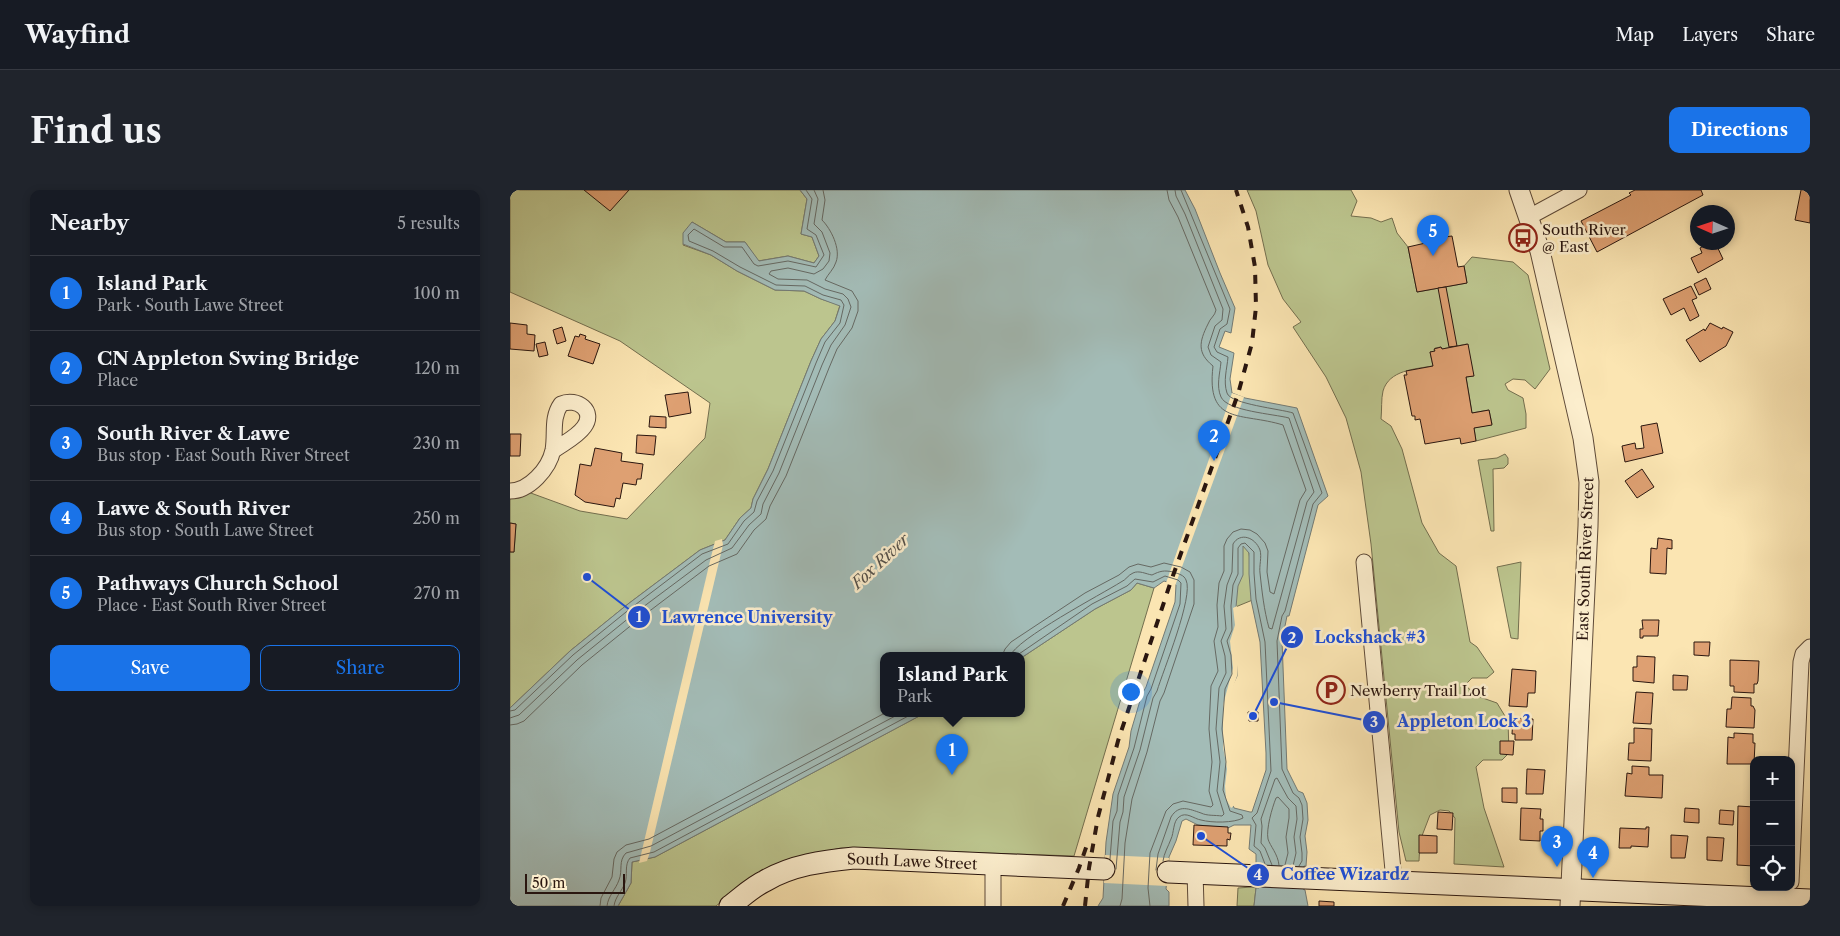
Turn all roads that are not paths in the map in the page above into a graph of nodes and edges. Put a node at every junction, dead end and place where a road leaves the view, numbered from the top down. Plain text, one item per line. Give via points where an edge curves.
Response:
1 (1519, 190) edge
2 (1579, 190) edge
3 (1529, 217) junction
4 (553, 451) dead end
5 (510, 491) edge
6 (1364, 562) dead end
7 (1808, 648) edge
8 (993, 864) junction
9 (1104, 869) dead end
10 (1168, 872) dead end
11 (1195, 872) junction
12 (1394, 881) junction
13 (1795, 895) edge
14 (1570, 898) edge
15 (730, 906) edge
16 (993, 906) edge
17 (1196, 906) edge

1 - 3 street, East South River Street
2 - 3 street
3 - 14 street, East South River Street via 1567,366 1583,438 1588,482
4 - 5 street via 536,480 518,491
6 - 12 street
7 - 13 street via 1801,662
8 - 9 main road, South Lawe Street
8 - 15 main road, South Lawe Street via 854,858 817,862 764,881
8 - 16 street
10 - 11 main road
11 - 12 main road
11 - 17 street
12 - 14 main road
13 - 14 main road

